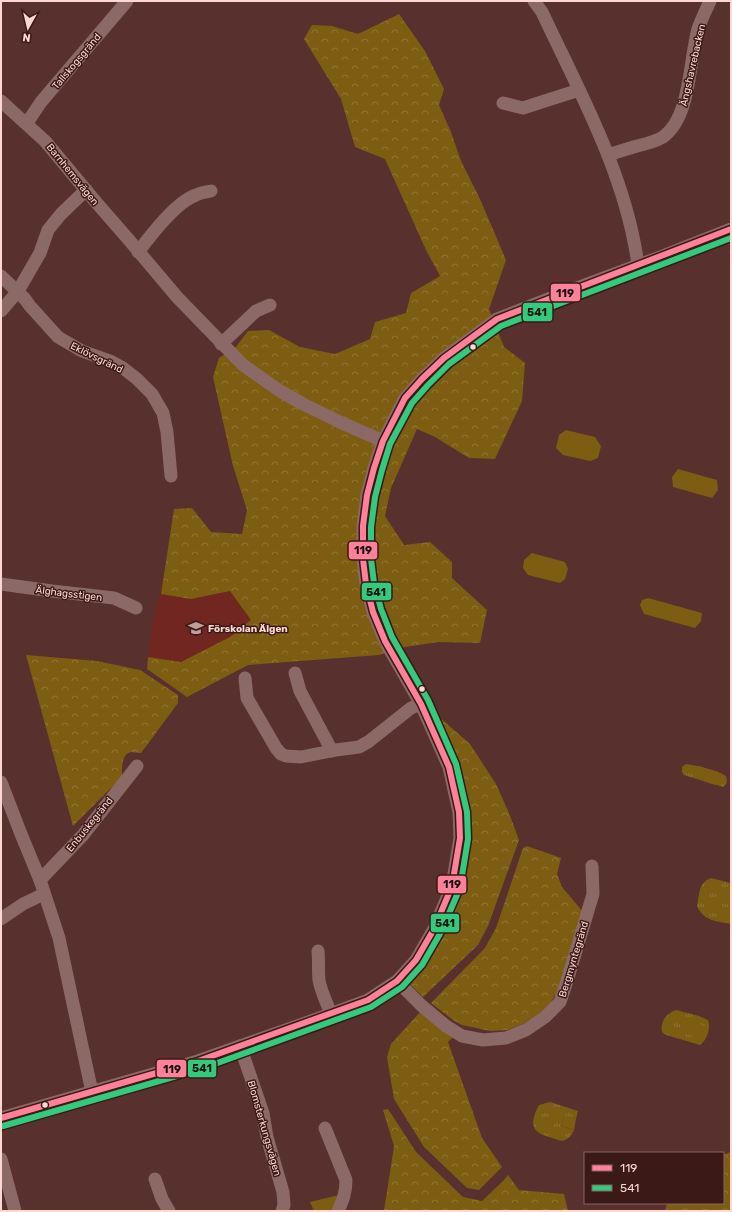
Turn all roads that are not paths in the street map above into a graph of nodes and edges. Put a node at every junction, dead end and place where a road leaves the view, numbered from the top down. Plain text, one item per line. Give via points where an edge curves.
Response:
1 (127, 1) edge
2 (534, 1) edge
3 (710, 1) edge
4 (579, 90) junction
5 (1, 101) edge
6 (503, 103) dead end
7 (27, 124) junction
8 (608, 155) junction
9 (86, 190) junction
10 (211, 191) dead end
11 (731, 229) edge
12 (138, 252) junction
13 (638, 265) junction
14 (1, 276) edge
15 (18, 292) junction
16 (270, 305) dead end
17 (1, 311) edge
18 (221, 344) junction
19 (383, 441) junction
20 (171, 476) dead end
21 (1, 584) edge
22 (136, 608) dead end
23 (295, 672) dead end
24 (245, 678) dead end
25 (421, 704) junction
26 (332, 751) junction
27 (136, 766) dead end
28 (1, 782) edge
29 (592, 866) dead end
30 (40, 880) junction
31 (44, 894) junction
32 (1, 919) edge
33 (318, 952) dead end
34 (397, 980) junction
35 (331, 1014) junction
36 (240, 1046) junction
37 (92, 1092) junction
38 (1, 1118) edge
39 (325, 1128) dead end
40 (1, 1159) edge
41 (155, 1179) dead end
42 (15, 1211) edge
43 (169, 1211) edge
44 (282, 1211) edge
45 (338, 1211) edge

1 - 7 street, Tallskogsgränd via 41,102
2 - 4 street via 542,12
3 - 8 street, Ängshavrebacken via 698,28 684,102 671,131 653,142
4 - 6 street via 524,108
4 - 8 street
5 - 7 street, Barnhemsvägen
7 - 9 street, Barnhemsvägen via 45,141
8 - 13 street via 624,202
9 - 12 street, Barnhemsvägen
9 - 15 street via 65,209 48,230 40,253
10 - 12 street via 194,195 180,205
11 - 13 street
12 - 18 street, Barnhemsvägen
13 - 19 street via 497,319 444,358 422,379 405,398
14 - 15 street, Eklövsgränd
15 - 17 street
15 - 20 street, Eklövsgränd via 58,337 82,351 123,368 152,394 163,413
16 - 18 street via 256,311
18 - 19 street, Barnhemsvägen via 243,365 280,391 335,420
19 - 25 street via 366,495 363,526 366,584 373,612 385,641
21 - 22 street, Älghagsstigen via 114,598
23 - 26 street via 300,692
24 - 26 street via 247,698 281,754 301,757
25 - 26 street via 411,708 359,747
25 - 34 street via 449,767 459,812 460,838 452,886 434,929 416,960
27 - 30 street, Enbuskegränd via 83,835
28 - 30 street
29 - 34 street, Bergmyntegränd via 593,894 560,1002 545,1017 526,1030 506,1038 483,1040 462,1036 422,1006
30 - 31 street
31 - 32 street
31 - 37 street via 59,938
33 - 35 street via 319,978
34 - 35 street via 368,1000
35 - 36 street
36 - 37 street
36 - 44 street, Blomsterkungsvägen via 263,1113 267,1137 283,1192
37 - 38 street
39 - 45 street via 346,1180 344,1198
40 - 42 street
41 - 43 street

